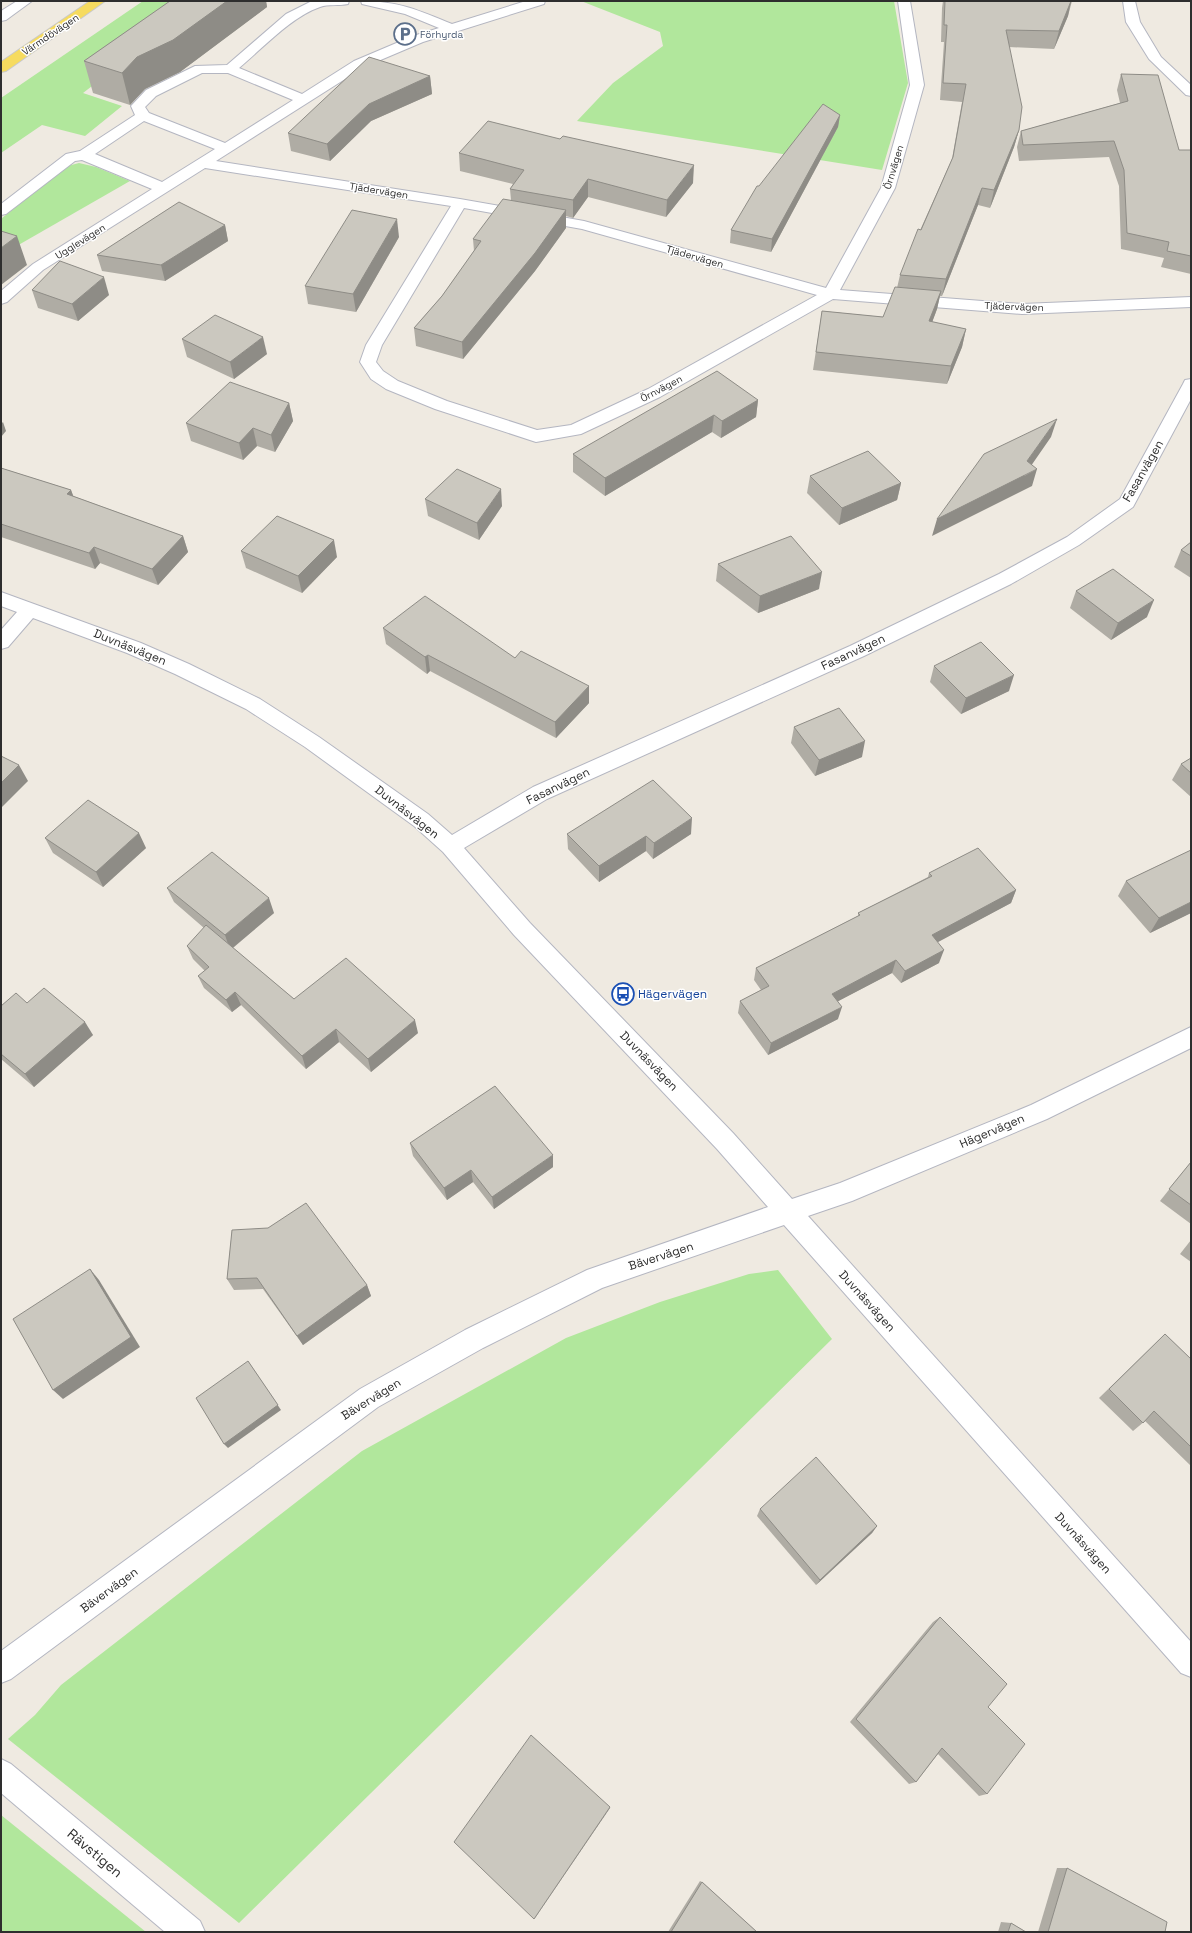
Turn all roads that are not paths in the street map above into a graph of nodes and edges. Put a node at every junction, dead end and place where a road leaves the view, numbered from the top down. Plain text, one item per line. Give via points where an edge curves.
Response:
1 (26, 1) edge
2 (99, 1) edge
3 (343, 1) edge
4 (367, 1) edge
5 (539, 1) edge
6 (904, 1) edge
7 (1130, 1) edge
8 (1, 17) edge
9 (452, 29) junction
10 (1, 68) edge
11 (230, 69) junction
12 (1191, 92) edge
13 (302, 99) junction
14 (143, 116) junction
15 (226, 148) junction
16 (84, 155) junction
17 (203, 163) junction
18 (163, 188) junction
19 (460, 203) junction
20 (1, 211) edge
21 (830, 294) junction
22 (1, 299) edge
23 (1191, 302) edge
24 (1191, 384) edge
25 (1, 599) edge
26 (30, 609) junction
27 (1, 642) edge
28 (450, 846) junction
29 (1191, 1037) edge
30 (787, 1212) junction
31 (1191, 1663) edge
32 (1, 1669) edge
33 (1, 1774) edge
34 (189, 1932) edge

1 - 8 street
2 - 10 main road, Värmdövägen
3 - 11 street via 318,3 291,17
4 - 9 street via 409,11
5 - 9 street, Ugglevägen
6 - 21 street, Örnvägen via 917,85 888,188
7 - 12 street via 1134,22 1156,59
9 - 13 street, Ugglevägen via 418,39 359,64
11 - 13 street
11 - 14 street via 200,69 151,93 138,106
13 - 15 street, Ugglevägen
14 - 15 street
14 - 16 street
15 - 17 street, Ugglevägen
16 - 18 street
16 - 20 street via 71,157
17 - 18 street, Ugglevägen
17 - 19 street, Tjädervägen
18 - 22 street, Ugglevägen via 38,267
19 - 21 street, Tjädervägen via 584,225
19 - 21 street, Örnvägen via 374,345 368,362 377,375 392,386 536,436 575,430 654,393
21 - 23 street, Tjädervägen via 1022,309
24 - 28 street, Fasanvägen via 1127,503 1073,542 1005,579 857,651 540,793
25 - 26 street, Duvnäsvägen
26 - 27 street
26 - 28 street, Duvnäsvägen via 134,648 253,704 312,742 421,820
28 - 30 street, Duvnäsvägen via 522,929 725,1141
29 - 30 street, Hägervägen via 1039,1112 843,1193
30 - 31 street, Duvnäsvägen
30 - 32 street, Bävervägen via 596,1278 474,1339 369,1398
33 - 34 street, Rävstigen

